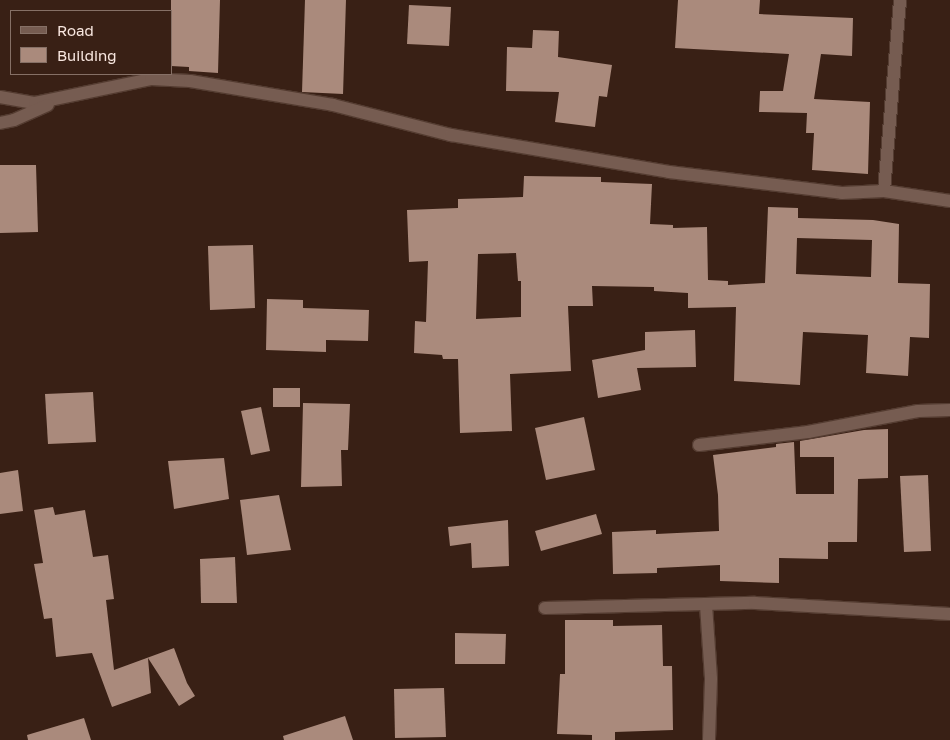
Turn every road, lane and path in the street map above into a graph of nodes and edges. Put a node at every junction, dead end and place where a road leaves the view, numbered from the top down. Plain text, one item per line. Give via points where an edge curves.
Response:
1 (900, 0) edge
2 (0, 97) edge
3 (59, 100) junction
4 (0, 123) edge
5 (884, 191) junction
6 (950, 201) edge
7 (950, 410) edge
8 (699, 445) dead end
9 (706, 605) junction
10 (544, 608) dead end
11 (950, 614) edge
12 (709, 740) edge

1 - 5 street
2 - 3 street via 35,103
3 - 4 street
3 - 5 street via 151,79 190,81 333,105 451,136 669,172 842,193
5 - 6 street
7 - 8 street via 918,411 808,432
9 - 10 street
9 - 11 street via 755,603
9 - 12 street via 711,679

